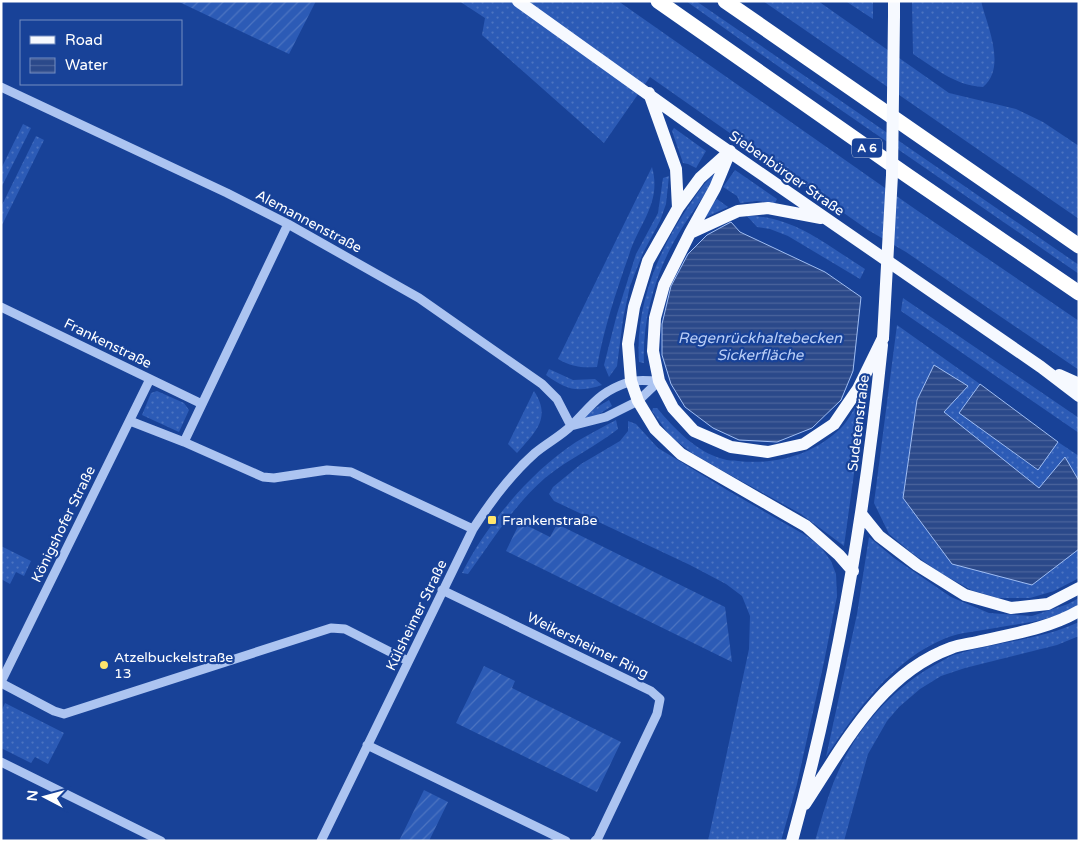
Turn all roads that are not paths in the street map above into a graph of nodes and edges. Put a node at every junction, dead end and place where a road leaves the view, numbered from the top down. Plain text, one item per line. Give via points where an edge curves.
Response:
1 (518, 1) edge
2 (658, 1) edge
3 (725, 1) edge
4 (894, 1) edge
5 (1, 87) edge
6 (649, 93) junction
7 (730, 151) junction
8 (678, 208) junction
9 (826, 219) junction
10 (288, 224) junction
11 (690, 234) junction
12 (1079, 246) edge
13 (1079, 293) edge
14 (1, 307) edge
15 (883, 338) junction
16 (1041, 367) junction
17 (150, 379) junction
18 (631, 381) junction
19 (659, 381) junction
20 (1079, 384) edge
21 (1079, 396) edge
22 (638, 401) junction
23 (202, 404) junction
24 (130, 420) junction
25 (570, 426) junction
26 (184, 442) junction
27 (862, 515) junction
28 (473, 529) junction
29 (852, 571) junction
30 (1079, 588) edge
31 (442, 590) junction
32 (1079, 611) edge
33 (408, 661) junction
34 (1, 682) edge
35 (367, 745) junction
36 (1, 762) edge
37 (800, 810) junction
38 (161, 841) edge
39 (321, 841) edge
40 (566, 841) edge
41 (594, 841) edge
42 (792, 841) edge

1 - 6 main road, Siebenbürger Straße
2 - 13 highway, A 6
3 - 12 highway
4 - 15 main road, Sudetenstraße, bridge via 892,175
5 - 10 street, Alemannenstraße
6 - 7 main road, Siebenbürger Straße
6 - 8 main road via 676,169
7 - 8 main road via 700,178
7 - 9 main road, Siebenbürger Straße
7 - 11 main road via 716,188
8 - 18 main road via 648,261 634,307 628,344
9 - 11 main road via 768,208 738,211
9 - 16 main road, Siebenbürger Straße
10 - 23 street
10 - 25 street, Alemannenstraße via 419,298 536,379 557,399
11 - 19 main road via 664,284 655,318 653,351
14 - 17 street, Frankenstraße
15 - 19 main road via 858,389 834,424 804,444 768,452 731,448 694,431 673,408
15 - 27 main road, Sudetenstraße
16 - 20 main road, Siebenbürger Straße
16 - 21 main road, Siebenbürger Straße
17 - 23 street, Frankenstraße
17 - 24 street, Königshofer Straße
18 - 19 street, Külsheimer Straße
18 - 22 main road
18 - 25 street, Külsheimer Straße via 596,398
19 - 22 street, Külsheimer Straße
22 - 25 street, Külsheimer Straße via 606,417
22 - 29 main road via 654,429 681,454 806,526
23 - 26 street
24 - 26 street
24 - 34 street, Königshofer Straße
25 - 28 street, Külsheimer Straße via 508,479
26 - 28 street via 263,477 327,470 351,472
27 - 29 main road, Sudetenstraße
27 - 30 main road via 879,536 917,565 966,595 1011,608 1048,604
28 - 31 street, Külsheimer Straße
29 - 37 main road, Sudetenstraße via 836,660
31 - 33 street, Külsheimer Straße
31 - 41 street, Weikersheimer Ring via 651,691 660,699 657,714
32 - 37 main road via 1043,626 951,648 916,666 888,688 864,716
33 - 34 street via 345,629 331,628 64,714
33 - 35 street, Külsheimer Straße
35 - 39 street, Külsheimer Straße
35 - 40 street
36 - 38 street
37 - 42 main road, Sudetenstraße

